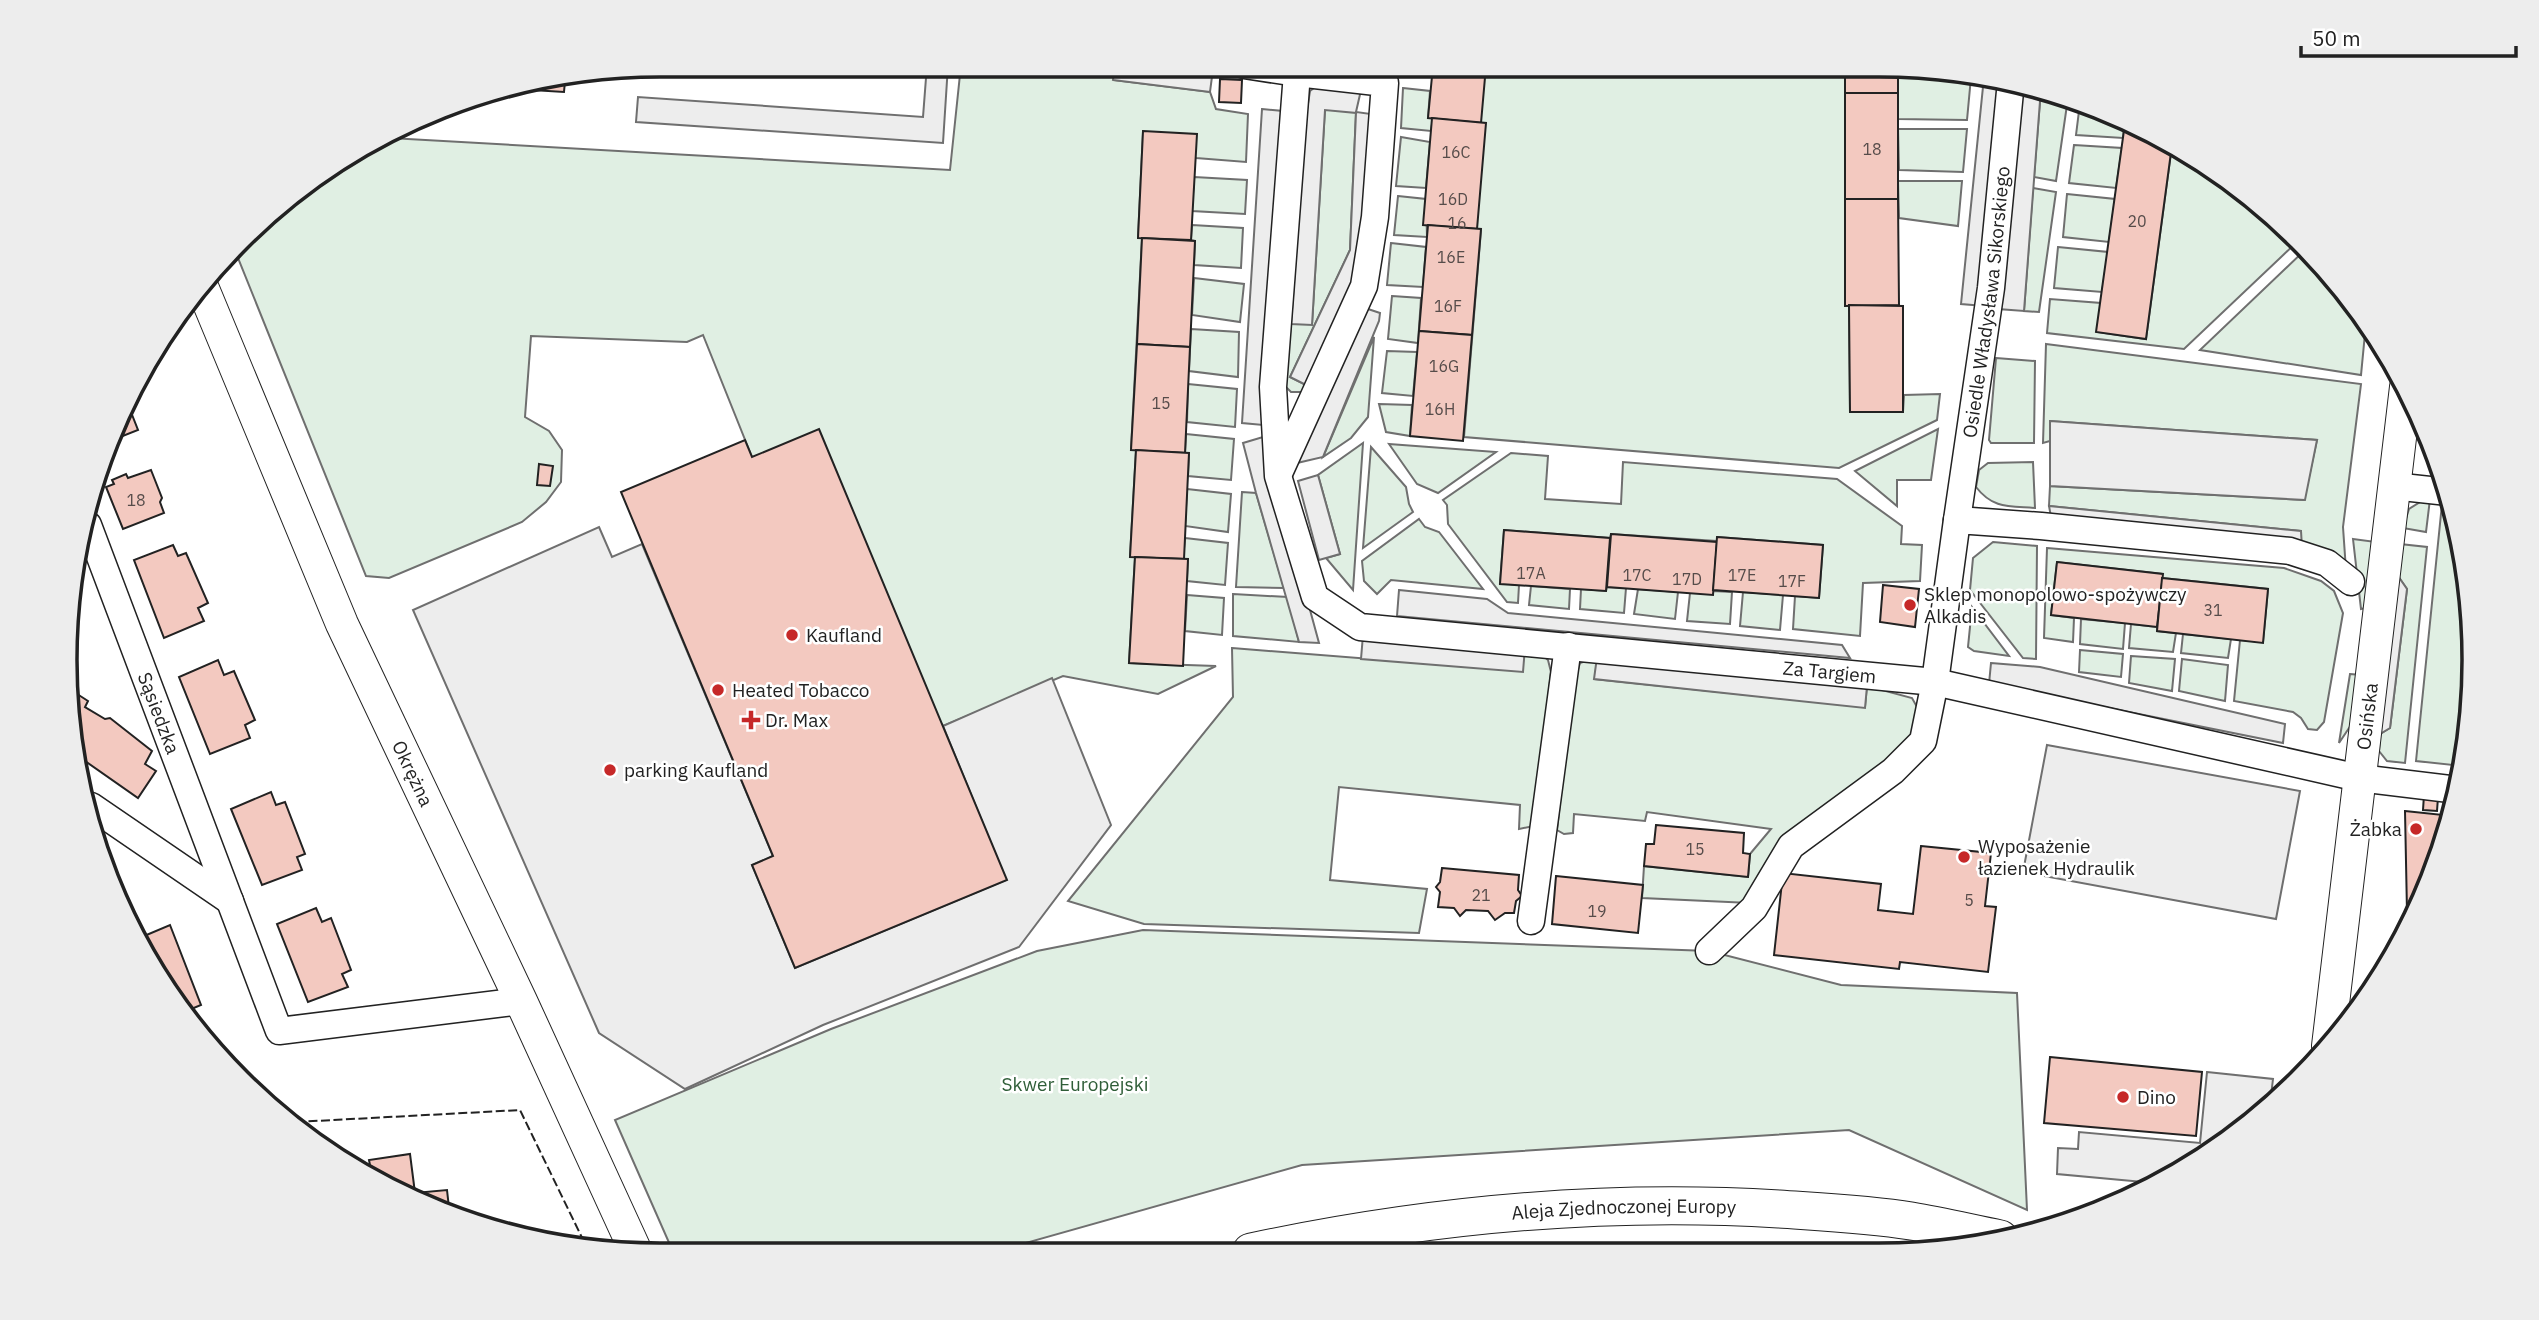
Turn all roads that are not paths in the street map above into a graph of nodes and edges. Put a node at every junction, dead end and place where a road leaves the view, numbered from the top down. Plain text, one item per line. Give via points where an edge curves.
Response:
1 (1297, 77) edge
2 (1332, 77) edge
3 (2010, 92) edge
4 (206, 295) edge
5 (2404, 405) edge
6 (1278, 476) junction
7 (2393, 486) junction
8 (2436, 491) edge
9 (1957, 520) junction
10 (91, 533) edge
11 (2351, 582) dead end
12 (1568, 646) junction
13 (1935, 682) junction
14 (2359, 778) junction
15 (2447, 789) edge
16 (97, 810) edge
17 (230, 901) junction
18 (1531, 921) dead end
19 (1709, 951) dead end
20 (521, 1001) junction
21 (2330, 1029) edge
22 (1977, 1234) edge
23 (633, 1242) edge
24 (1299, 1243) edge

1 - 6 street, Za Targiem via 1273,387
2 - 6 street via 1385,83 1375,217 1364,286
3 - 9 street, Osiedle Władysława Sikorskiego via 1992,288
4 - 20 street, Okrężna via 342,624
5 - 7 street, Osińska
6 - 12 street, Za Targiem via 1315,597 1360,627
7 - 8 street
7 - 14 street, Osińska
9 - 11 street via 2290,551 2328,563
9 - 13 street, Osiedle Władysława Sikorskiego
10 - 17 street, Sąsiedzka
12 - 13 street, Za Targiem
12 - 18 street
13 - 14 street, Za Targiem
13 - 19 street, Osiedle Władysława Sikorskiego via 1923,741 1893,771 1791,846 1754,908
14 - 15 street
14 - 21 street, Osińska
16 - 17 street
17 - 20 street, Sąsiedzka via 279,1031
20 - 23 street, Okrężna
22 - 24 main road, Aleja Zjednoczonej Europy via 1910,1221 1810,1211 1705,1204 1606,1205 1411,1222

